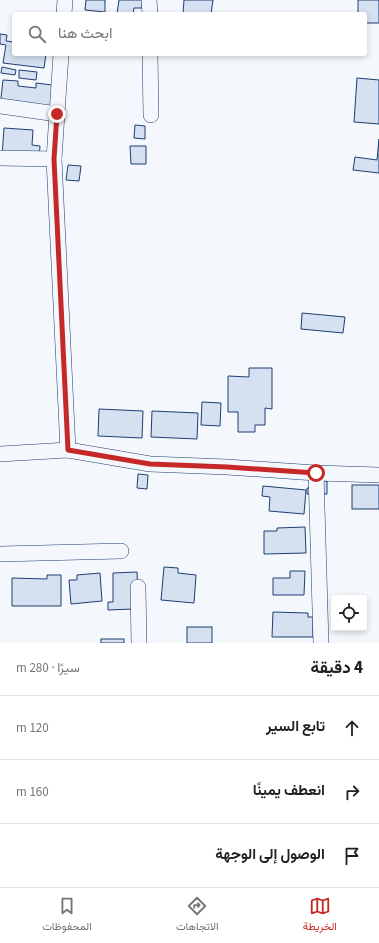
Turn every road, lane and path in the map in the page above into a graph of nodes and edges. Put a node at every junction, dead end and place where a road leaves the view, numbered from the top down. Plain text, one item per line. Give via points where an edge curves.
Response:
1 (149, 0) edge
2 (150, 12) edge
3 (61, 56) edge
4 (150, 56) edge
5 (0, 106) edge
6 (57, 114) junction
7 (151, 115) dead end
8 (0, 158) edge
9 (54, 159) junction
10 (68, 450) junction
11 (0, 454) edge
12 (316, 473) junction
13 (379, 475) edge
14 (121, 551) dead end
15 (0, 554) edge
16 (138, 587) dead end
17 (139, 643) edge
18 (321, 643) edge

1 - 2 street
3 - 6 street
4 - 7 street
5 - 6 street
6 - 9 street
8 - 9 street
9 - 10 street
10 - 11 street
10 - 12 street via 150,464
12 - 13 street
12 - 18 street
14 - 15 street
16 - 17 street

